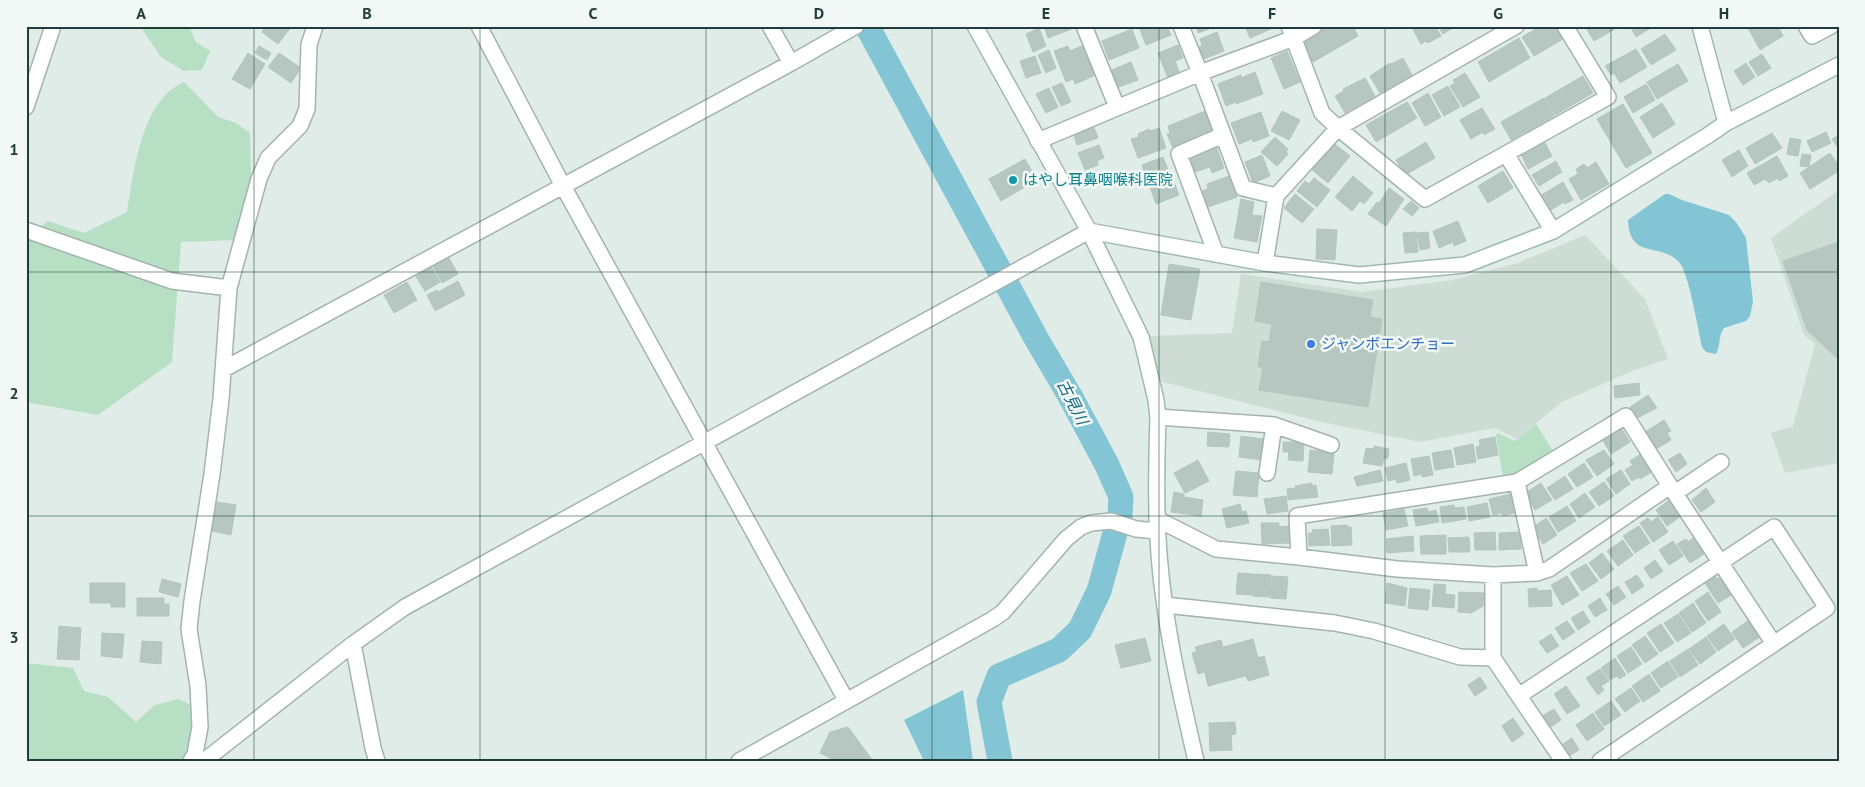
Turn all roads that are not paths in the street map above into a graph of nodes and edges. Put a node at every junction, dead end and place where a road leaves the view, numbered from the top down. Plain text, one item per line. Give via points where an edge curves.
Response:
1 (53, 26) edge
2 (315, 26) edge
3 (479, 26) edge
4 (770, 26) edge
5 (856, 26) edge
6 (975, 26) edge
7 (1084, 26) edge
8 (1181, 26) edge
9 (1314, 26) edge
10 (1516, 26) edge
11 (1566, 26) edge
12 (1700, 26) edge
13 (1806, 26) edge
14 (1831, 26) edge
15 (1291, 32) edge
16 (791, 63) junction
17 (1839, 64) edge
18 (1200, 74) junction
19 (26, 107) edge
20 (1117, 107) junction
21 (1726, 123) junction
22 (1338, 128) junction
23 (1223, 135) junction
24 (1038, 141) junction
25 (1506, 154) junction
26 (563, 186) junction
27 (1276, 196) junction
28 (26, 230) edge
29 (1089, 231) junction
30 (1553, 231) junction
31 (1216, 254) junction
32 (1265, 263) junction
33 (229, 288) junction
34 (224, 369) junction
35 (1158, 418) junction
36 (1274, 425) junction
37 (704, 443) junction
38 (1331, 445) dead end
39 (1721, 462) dead end
40 (1267, 473) dead end
41 (1517, 482) junction
42 (1672, 490) junction
43 (1157, 525) junction
44 (1300, 557) junction
45 (1720, 562) junction
46 (1537, 573) junction
47 (1493, 576) junction
48 (1165, 605) junction
49 (353, 644) junction
50 (1774, 644) junction
51 (1493, 658) junction
52 (1520, 695) junction
53 (846, 700) junction
54 (191, 761) edge
55 (204, 761) edge
56 (377, 761) edge
57 (739, 761) edge
58 (1196, 761) edge
59 (1564, 761) edge
60 (1600, 761) edge

1 - 19 street
2 - 33 street via 309,45 307,109 300,126 268,158
3 - 26 street
4 - 16 street
5 - 16 street
6 - 24 street
7 - 20 street
8 - 18 street
9 - 15 street
10 - 22 street
11 - 25 street via 1608,97
12 - 21 street
13 - 14 street via 1812,36
15 - 18 street
15 - 22 street via 1322,113
16 - 26 street
17 - 21 street
18 - 20 street
18 - 23 street
20 - 24 street
21 - 30 street
22 - 25 street via 1425,199
22 - 27 street
23 - 27 street via 1243,188
23 - 31 street via 1178,154
24 - 29 street
25 - 30 street
26 - 34 street
26 - 37 street
27 - 32 street
28 - 33 street via 172,281
29 - 31 street
29 - 35 street via 1141,337
29 - 37 street
30 - 32 street via 1465,265 1360,275
31 - 32 street
33 - 34 street
34 - 54 street via 189,629 198,686 200,727
35 - 36 street
35 - 43 street
36 - 38 street
36 - 40 street
37 - 49 street via 405,607
37 - 53 street
39 - 42 street
41 - 42 street via 1626,416
41 - 44 street via 1298,516
41 - 46 street
42 - 45 street
42 - 46 street via 1549,569
43 - 44 street via 1216,549
43 - 48 street
43 - 53 street via 1128,527 1111,521 1081,526 1003,612
44 - 47 street
45 - 50 street
45 - 50 street via 1774,527 1827,608
45 - 52 street
46 - 47 street
47 - 51 street
48 - 51 street via 1335,623 1374,631 1460,657
48 - 58 street
49 - 55 street
49 - 56 street
50 - 60 street
51 - 52 street
52 - 59 street
53 - 57 street

